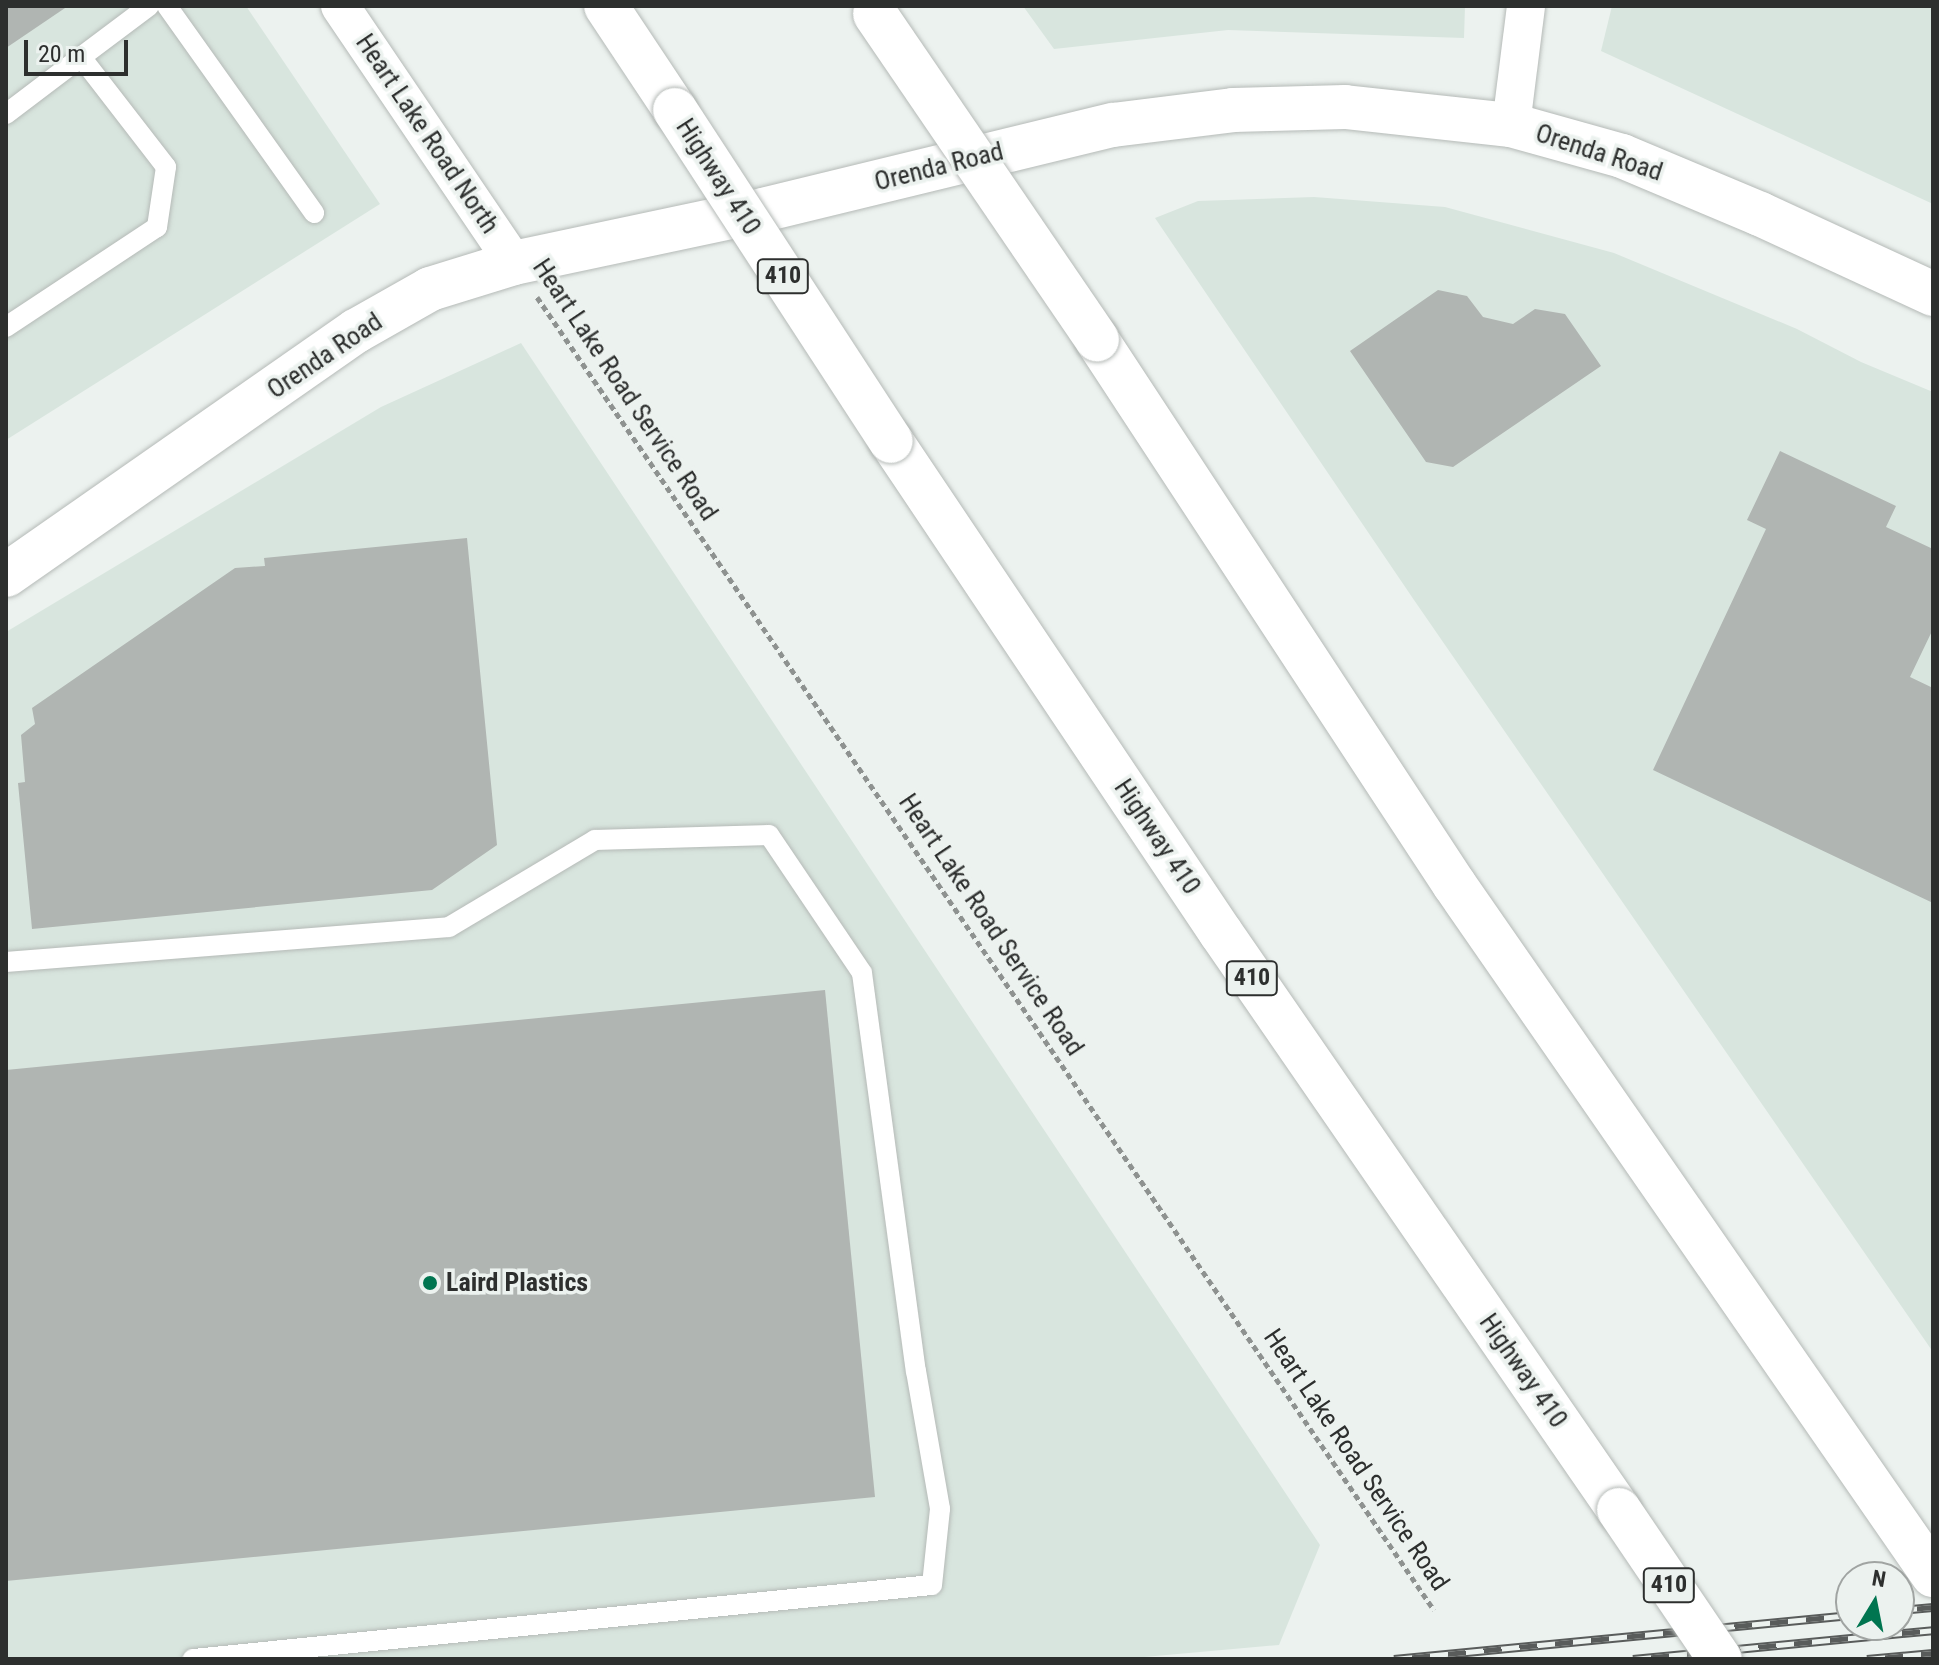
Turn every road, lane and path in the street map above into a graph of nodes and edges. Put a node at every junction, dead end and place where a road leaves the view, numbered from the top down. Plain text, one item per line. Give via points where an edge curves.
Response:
1 (149, 6) edge
2 (167, 6) edge
3 (340, 6) edge
4 (606, 6) edge
5 (1526, 6) edge
6 (872, 10) edge
7 (81, 57) junction
8 (6, 114) edge
9 (1511, 125) junction
10 (314, 213) dead end
11 (514, 263) junction
12 (1933, 294) edge
13 (6, 327) edge
14 (6, 575) edge
15 (6, 962) edge
16 (1933, 1575) edge
17 (1434, 1610) dead end
18 (193, 1659) edge
19 (1720, 1659) edge

1 - 7 lane
2 - 10 lane
3 - 11 street, Heart Lake Road North
4 - 19 main road, Highway 410 / 410, bridge via 1221,933
5 - 9 street
6 - 16 main road, bridge via 1097,340 1454,884
7 - 8 lane
7 - 13 lane via 166,167 157,227
9 - 11 main road, Orenda Road via 1345,107 1233,110 1113,125 763,210
9 - 12 main road, Orenda Road via 1622,156
11 - 14 main road, Orenda Road via 430,289 356,331
11 - 17 path, Heart Lake Road Service Road
15 - 18 lane via 449,927 595,840 769,835 862,973 940,1509 932,1585

